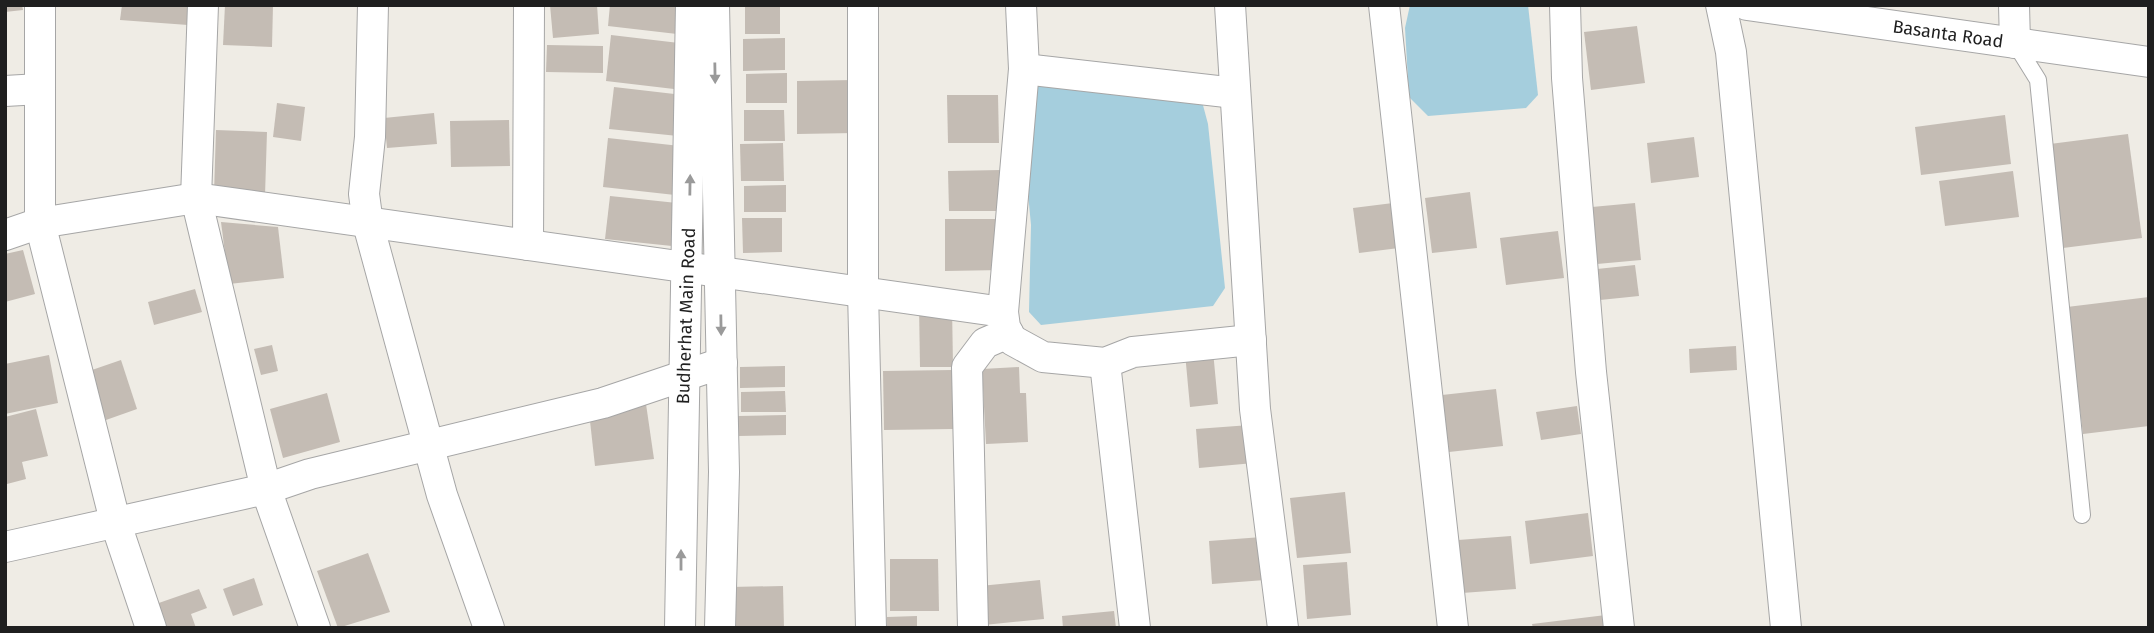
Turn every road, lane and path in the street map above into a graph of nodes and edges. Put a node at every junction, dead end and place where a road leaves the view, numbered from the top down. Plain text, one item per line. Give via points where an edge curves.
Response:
1 (40, 5) edge
2 (203, 5) edge
3 (373, 5) edge
4 (529, 5) edge
5 (691, 5) edge
6 (714, 5) edge
7 (863, 5) edge
8 (1021, 5) edge
9 (1230, 5) edge
10 (1384, 5) edge
11 (1565, 5) edge
12 (1721, 5) edge
13 (1747, 5) edge
14 (2014, 5) edge
15 (2015, 43) junction
16 (2149, 62) edge
17 (1024, 69) junction
18 (40, 89) junction
19 (5, 91) edge
20 (1236, 93) junction
21 (196, 198) junction
22 (40, 223) junction
23 (368, 224) junction
24 (5, 235) edge
25 (528, 245) junction
26 (689, 268) junction
27 (720, 272) junction
28 (863, 292) junction
29 (1006, 322) junction
30 (1251, 340) junction
31 (722, 363) junction
32 (1105, 363) junction
33 (682, 374) junction
34 (428, 444) junction
35 (266, 489) junction
36 (2082, 515) dead end
37 (115, 521) junction
38 (5, 547) edge
39 (151, 628) edge
40 (315, 628) edge
41 (489, 628) edge
42 (680, 628) edge
43 (720, 628) edge
44 (871, 628) edge
45 (973, 628) edge
46 (1135, 628) edge
47 (1283, 628) edge
48 (1453, 628) edge
49 (1619, 628) edge
50 (1786, 628) edge

1 - 18 street
2 - 21 street
3 - 23 street via 364,194
4 - 25 street
26 -> 5 street, Budherhat Main Road
6 -> 27 street, Budherhat Main Road
7 - 28 street
8 - 17 street
9 - 20 street
10 - 48 street
11 - 49 street via 1591,372
12 - 50 street via 1731,52
13 - 15 street, Basanta Road
14 - 15 street
15 - 16 street, Basanta Road
15 - 36 lane via 2038,80
17 - 20 street
17 - 29 street
18 - 19 street
18 - 22 street
20 - 30 street
21 - 22 street
21 - 23 street
21 - 35 street
22 - 24 street
22 - 37 street
23 - 25 street
23 - 34 street
25 - 26 street
26 - 27 street
26 - 33 street, Budherhat Main Road
27 - 28 street
27 -> 31 street, Budherhat Main Road
28 - 29 street
28 - 44 street
29 - 32 street via 1012,340 1043,357
29 - 45 street via 967,367
30 - 32 street via 1133,352
30 - 47 street via 1255,409
31 - 33 street
31 - 43 street, Budherhat Main Road
32 - 46 street
33 - 34 street via 603,403
42 -> 33 street, Budherhat Main Road
34 - 35 street
34 - 41 street
35 - 37 street
35 - 40 street
37 - 38 street
37 - 39 street

